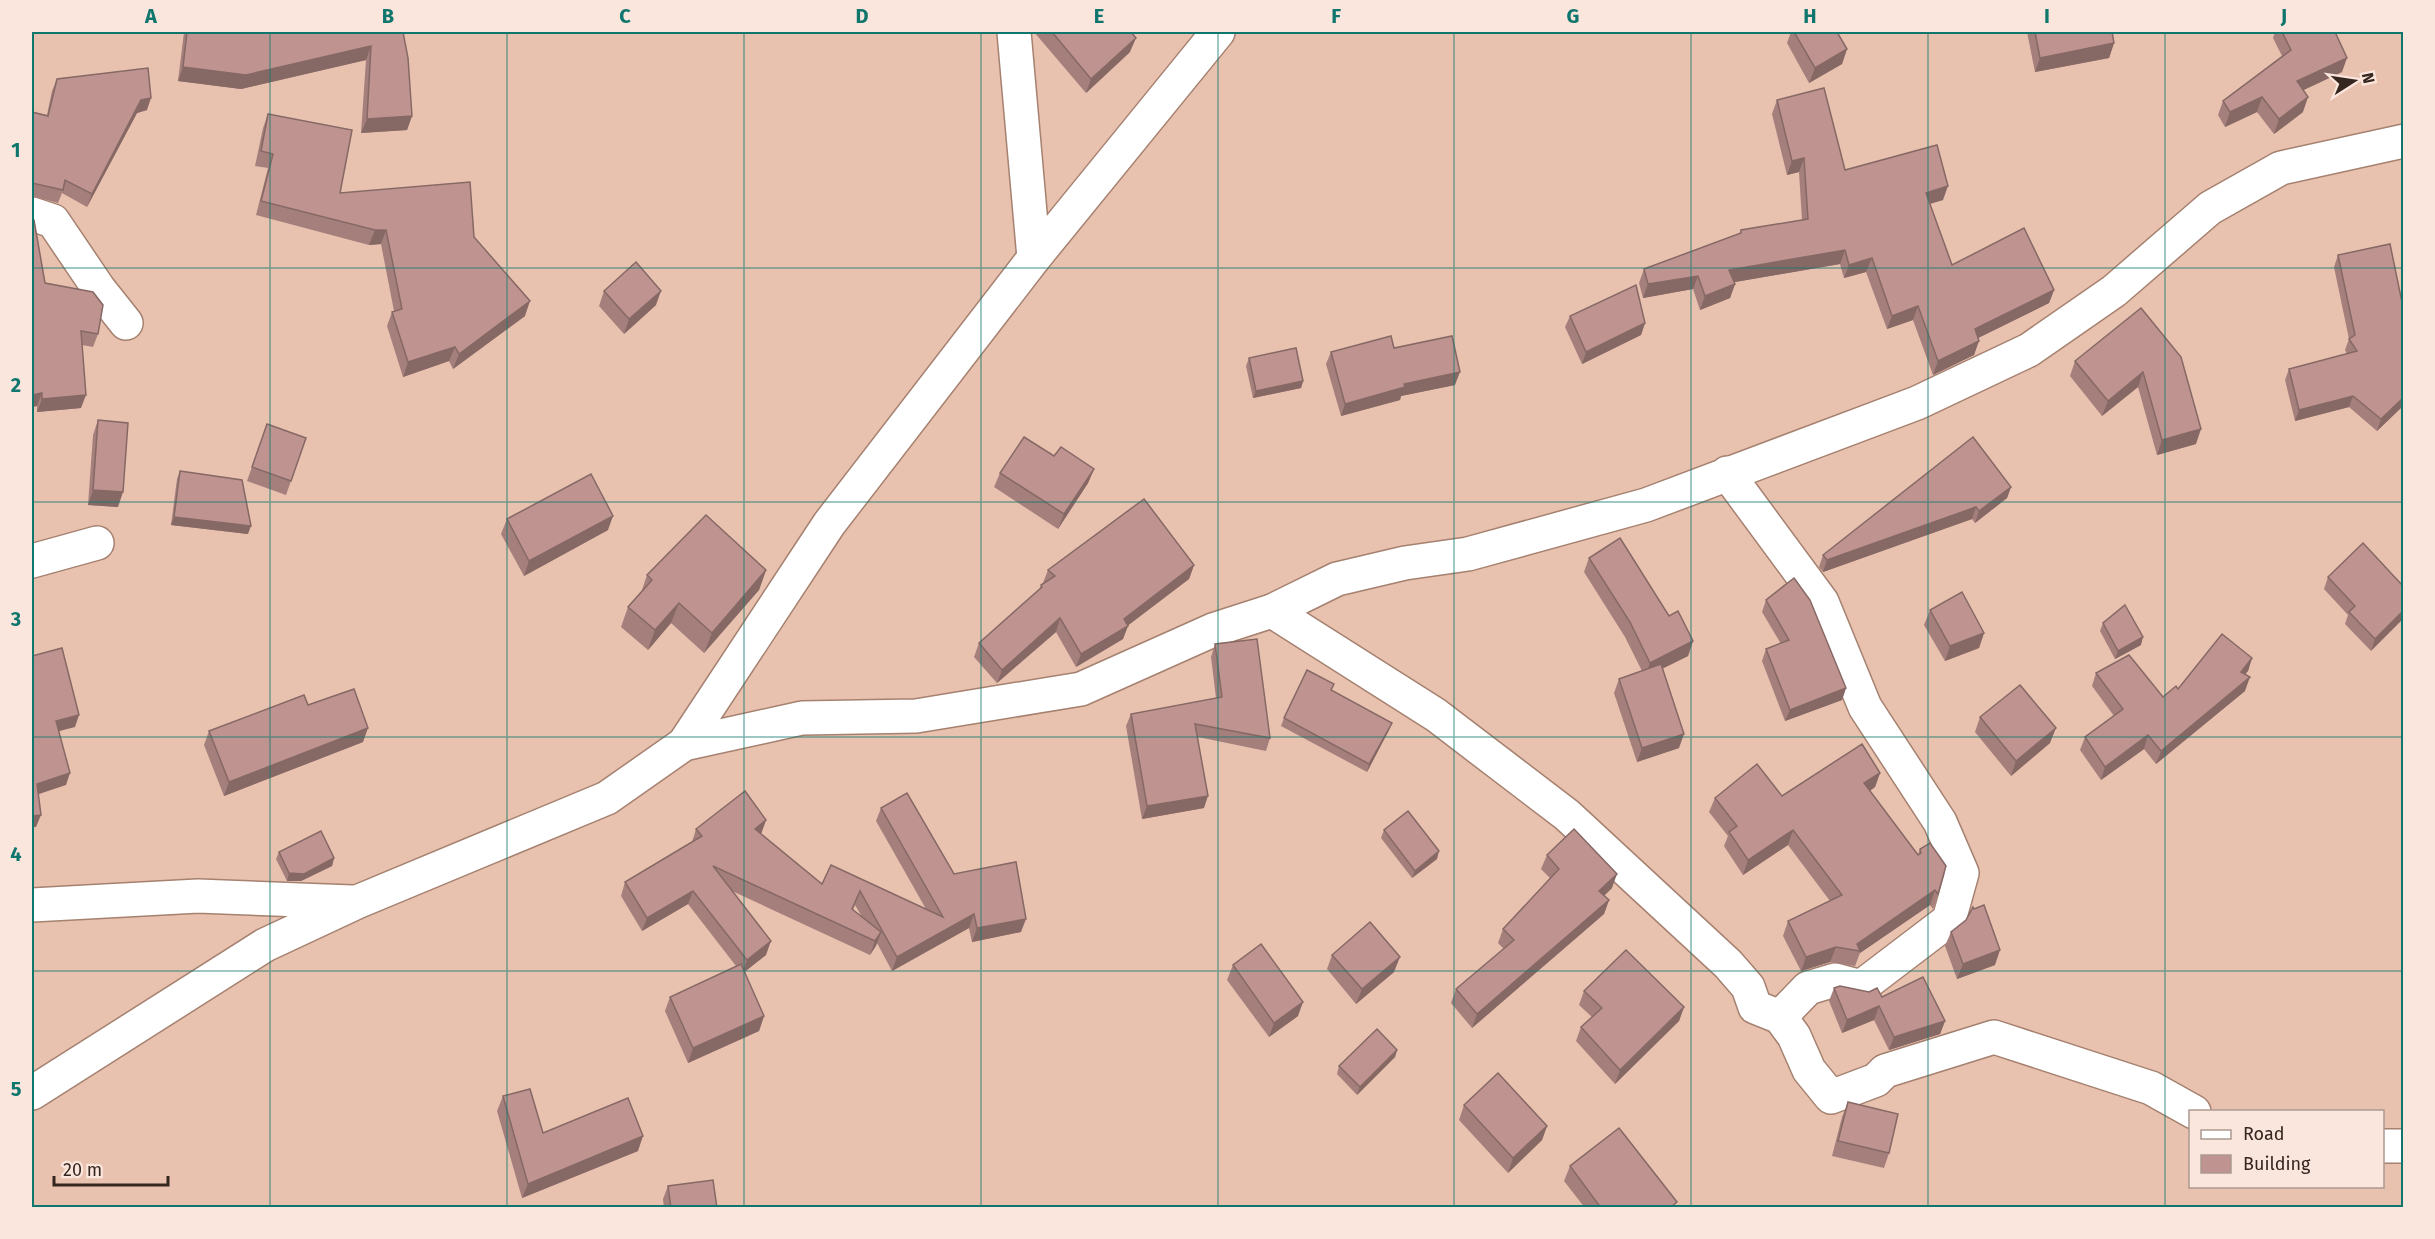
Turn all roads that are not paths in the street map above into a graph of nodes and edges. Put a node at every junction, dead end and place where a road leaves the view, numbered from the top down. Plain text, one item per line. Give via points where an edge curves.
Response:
1 (1014, 32) edge
2 (1218, 32) edge
3 (2403, 141) edge
4 (32, 214) edge
5 (1034, 258) junction
6 (126, 324) dead end
7 (1726, 473) junction
8 (97, 543) dead end
9 (32, 561) edge
10 (1272, 611) junction
11 (684, 744) junction
12 (357, 902) junction
13 (32, 904) edge
14 (1780, 1017) junction
15 (32, 1093) edge
16 (2190, 1110) edge
17 (2384, 1146) edge
18 (2403, 1146) edge

1 - 5 street
2 - 5 street
3 - 7 street via 2281,168 2210,208 2114,291 2029,350 1917,403
4 - 6 street via 53,221
5 - 11 street via 829,524
7 - 10 street via 1646,505 1468,555 1405,563 1337,579
7 - 14 street via 1822,602 1865,707 1940,822 1962,873 1949,920 1862,987 1835,980 1808,988
8 - 9 street
10 - 11 street via 1213,630 1081,689 916,716 802,718
10 - 14 street via 1436,715 1567,815 1728,964 1748,987 1755,1006
11 - 12 street via 607,798
12 - 13 street via 198,896
12 - 15 street via 265,945
14 - 16 street via 1794,1036 1809,1070 1831,1097 1876,1080 1885,1071 1994,1037 2151,1088
17 - 18 street

